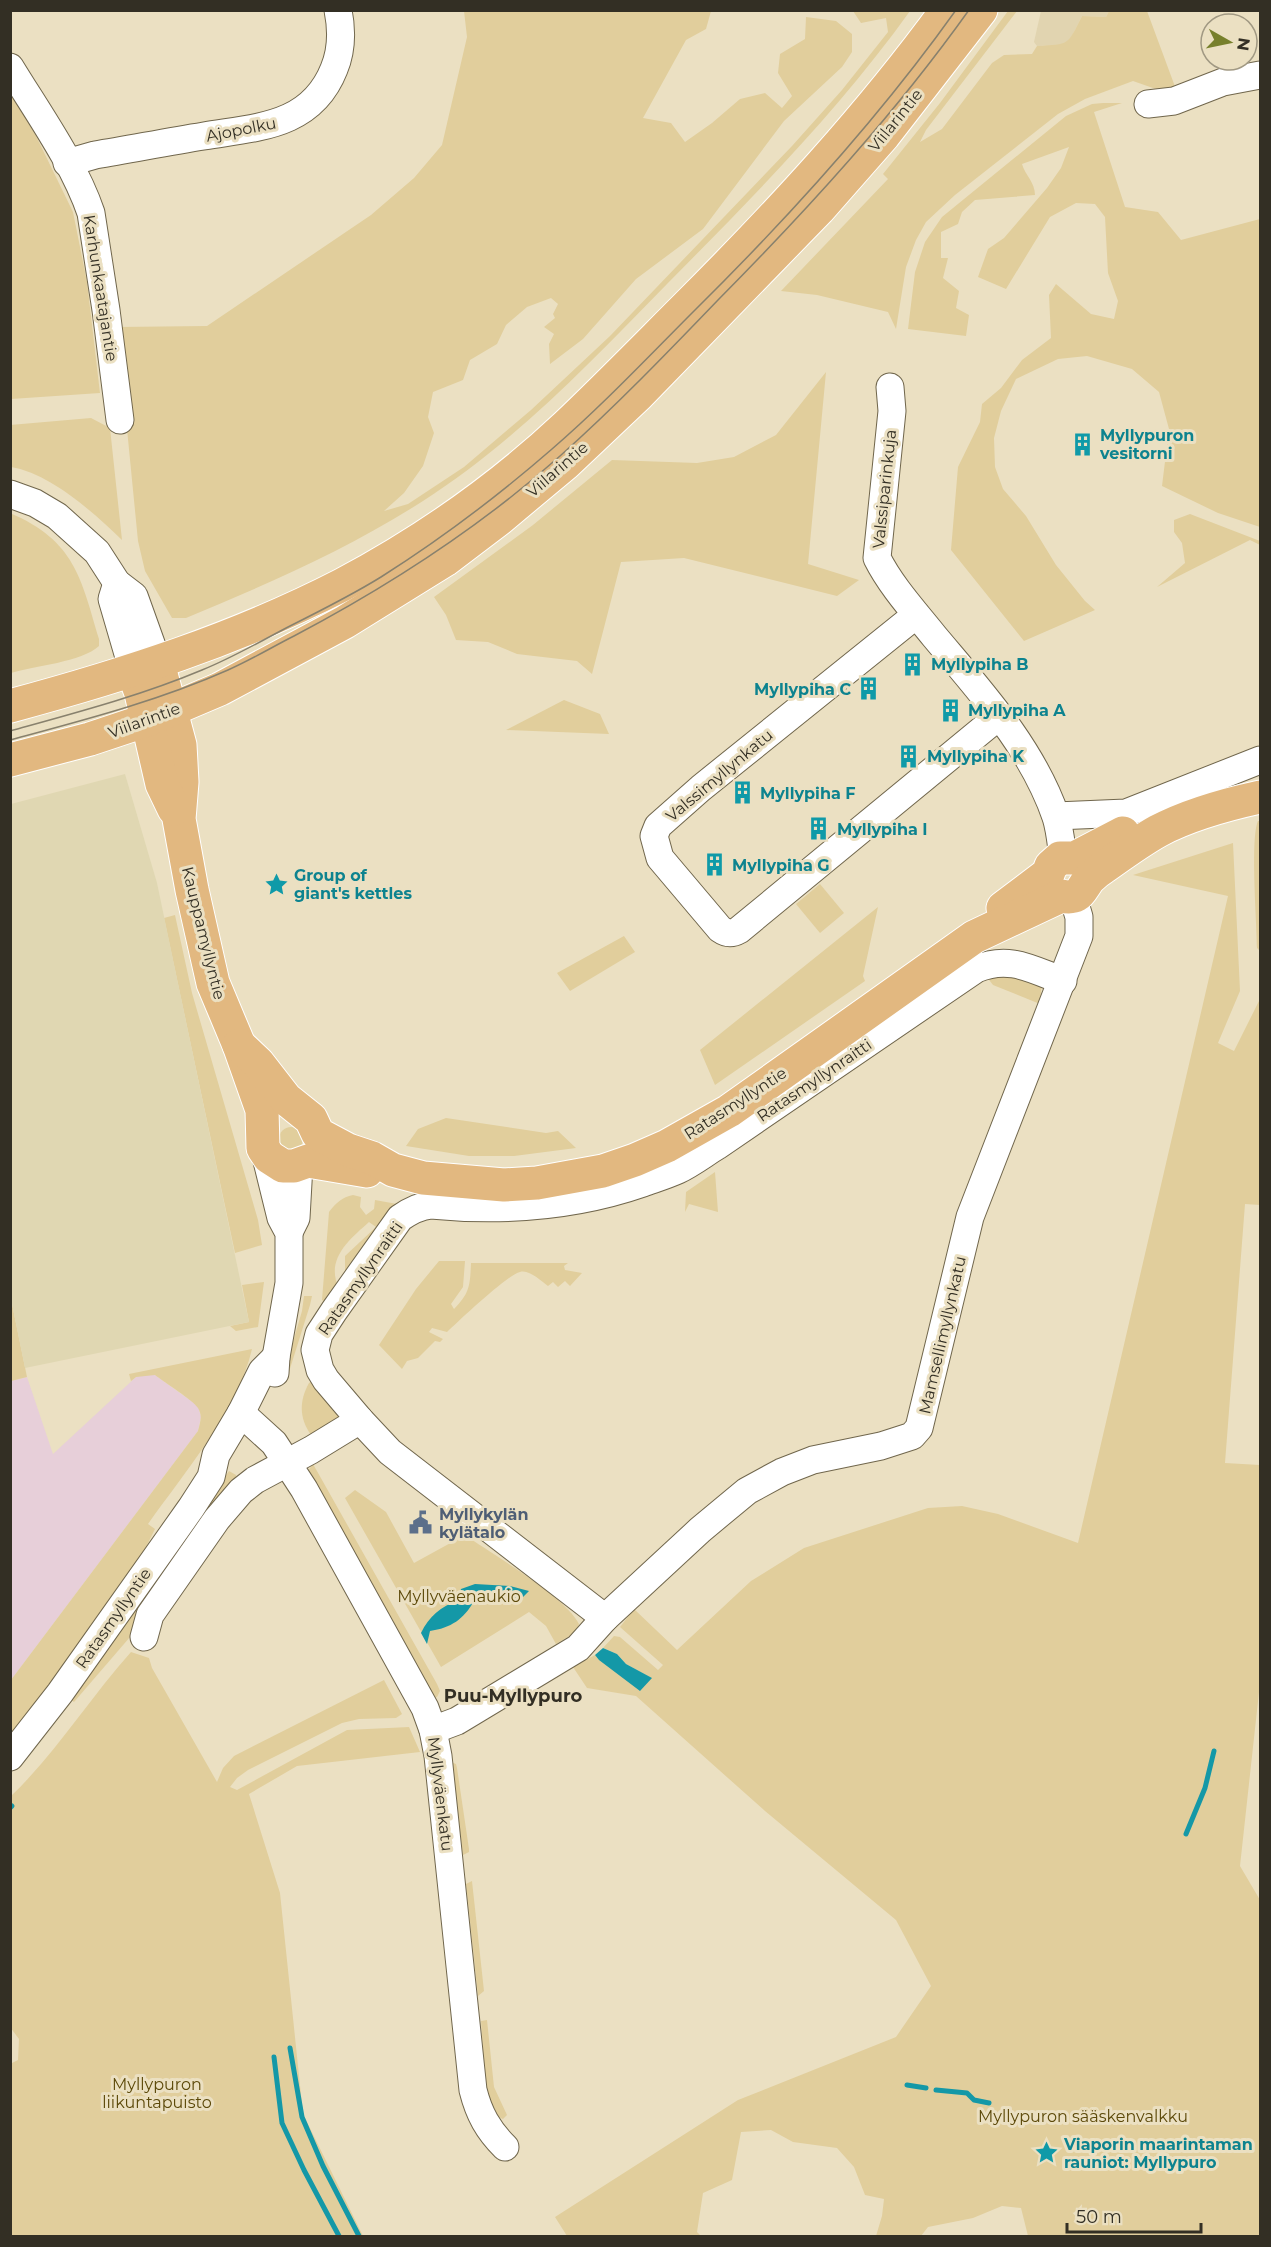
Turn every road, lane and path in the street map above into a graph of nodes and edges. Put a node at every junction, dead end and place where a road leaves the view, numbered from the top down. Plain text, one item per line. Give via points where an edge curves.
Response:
1 (338, 10) edge
2 (947, 10) edge
3 (981, 10) edge
4 (10, 68) edge
5 (1260, 75) edge
6 (1148, 104) dead end
7 (67, 163) junction
8 (890, 387) dead end
9 (120, 420) dead end
10 (10, 494) edge
11 (916, 615) junction
12 (145, 667) junction
13 (10, 706) edge
14 (159, 716) junction
15 (999, 716) junction
16 (10, 760) edge
17 (1260, 760) edge
18 (1260, 797) edge
19 (1056, 816) junction
20 (1068, 877) junction
21 (1063, 981) junction
22 (239, 1045) junction
23 (264, 1142) junction
24 (307, 1143) junction
25 (289, 1233) junction
26 (248, 1418) junction
27 (360, 1420) junction
28 (288, 1463) junction
29 (605, 1618) junction
30 (144, 1637) dead end
31 (433, 1730) junction
32 (10, 1757) edge
33 (505, 2147) dead end

1 - 7 street, Ajopolku via 341,26 336,64 320,94 296,114 267,125
2 - 12 main road, Viilarintie via 879,98 773,219 565,427 498,484 458,515 344,584 285,612
3 - 14 main road, Viilarintie via 884,135 819,209 638,396 566,463 454,553 345,622 220,689
4 - 7 street, Karhunkaatajantie
5 - 6 street via 1223,82 1174,101
7 - 9 street, Karhunkaatajantie via 86,198 94,230
8 - 11 street, Valssiparinkuja via 878,558
10 - 12 street via 57,516 98,552 117,583 134,596
11 - 15 street
11 - 15 street, Valssimyllynkatu via 658,826 654,844 672,873 720,929 734,933
12 - 13 main road, Viilarintie
12 - 14 main road, Kauppamyllyntie
14 - 16 main road, Viilarintie
14 - 22 main road, Kauppamyllyntie via 162,784 179,819 213,982
15 - 19 street via 1018,741
17 - 19 street via 1126,813
18 - 20 main road, Ratasmyllyntie via 1158,831 1102,869
19 - 20 street
20 - 21 street, Mamsellimyllynkatu via 1079,916 1079,936
20 - 24 main road, Ratasmyllyntie via 1000,910 974,937 729,1111 636,1160 569,1178 504,1185 423,1178 393,1170 363,1171
21 - 27 street, Ratasmyllynraitti via 1007,962 992,962 976,969 717,1146 677,1170 650,1180 606,1194 544,1206 491,1209 423,1205 411,1210 400,1218 348,1289 317,1341 320,1370
21 - 29 street, Mamsellimyllynkatu via 970,1217 919,1428 912,1436 881,1446 813,1460 747,1491
22 - 23 main road, Kauppamyllyntie via 262,1110
22 - 24 main road, Kauppamyllyntie via 286,1099
23 - 24 main road via 278,1164 288,1167
23 - 24 street via 267,1121 280,1111 291,1110
23 - 25 street, Ratasmyllyntie via 281,1218
24 - 25 street, Ratasmyllyntie via 296,1218
25 - 26 street, Ratasmyllyntie via 289,1283 275,1376
26 - 28 street, Myllyväenkatu
26 - 32 street, Ratasmyllyntie via 216,1455 211,1477 60,1693
27 - 28 street
27 - 29 street, Ratasmyllynraitti via 390,1452
28 - 30 street via 241,1491 150,1615
28 - 31 street, Myllyväenkatu via 421,1696
29 - 31 street, Mamsellimyllynkatu via 578,1648 457,1721
31 - 33 street, Myllyväenkatu via 473,2090 488,2130

